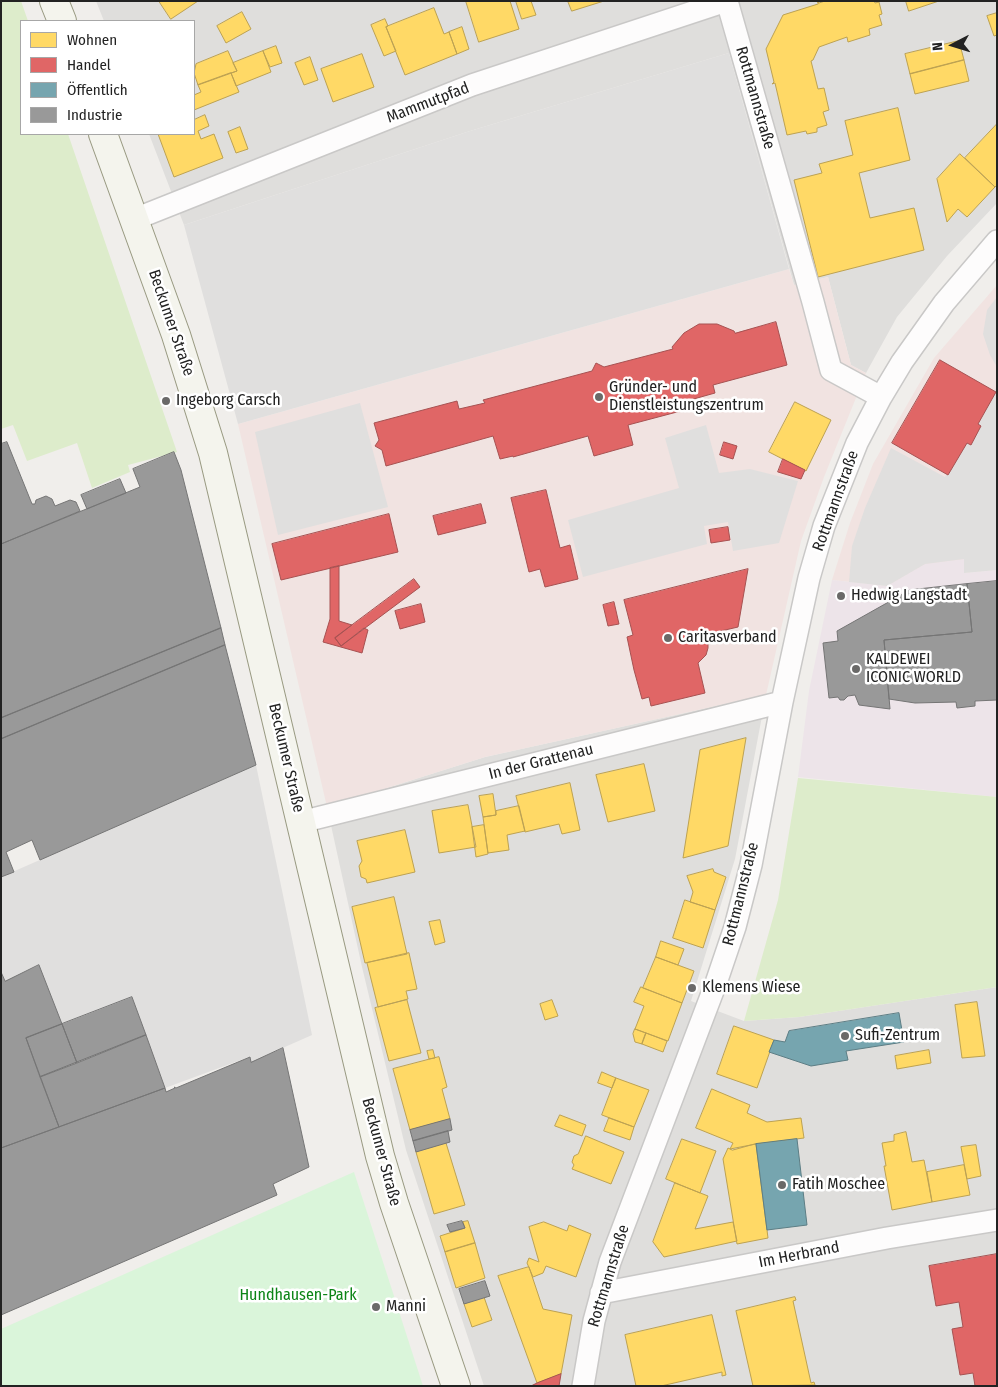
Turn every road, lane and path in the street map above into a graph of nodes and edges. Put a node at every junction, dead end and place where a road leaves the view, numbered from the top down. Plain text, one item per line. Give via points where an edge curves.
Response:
1 (54, 1) edge
2 (726, 1) edge
3 (62, 20) edge
4 (103, 135) edge
5 (135, 219) junction
6 (997, 241) edge
7 (881, 397) junction
8 (782, 702) junction
9 (301, 822) junction
10 (997, 1220) edge
11 (601, 1293) junction
12 (456, 1386) edge
13 (583, 1386) edge

1 - 3 street
2 - 5 street, Mammutpfad via 472,85
2 - 7 street, Rottmannstraße via 831,370
4 - 5 street, Beckumer Straße
5 - 9 street, Beckumer Straße via 213,453
6 - 7 street, Rottmannstraße via 944,303
7 - 8 street, Rottmannstraße via 857,443 824,526 809,578
8 - 9 street, In der Grattenau
8 - 11 street, Rottmannstraße via 751,866 735,927
9 - 12 street, Beckumer Straße via 380,1156
10 - 11 street, Im Herbrand
11 - 13 street, Rottmannstraße

